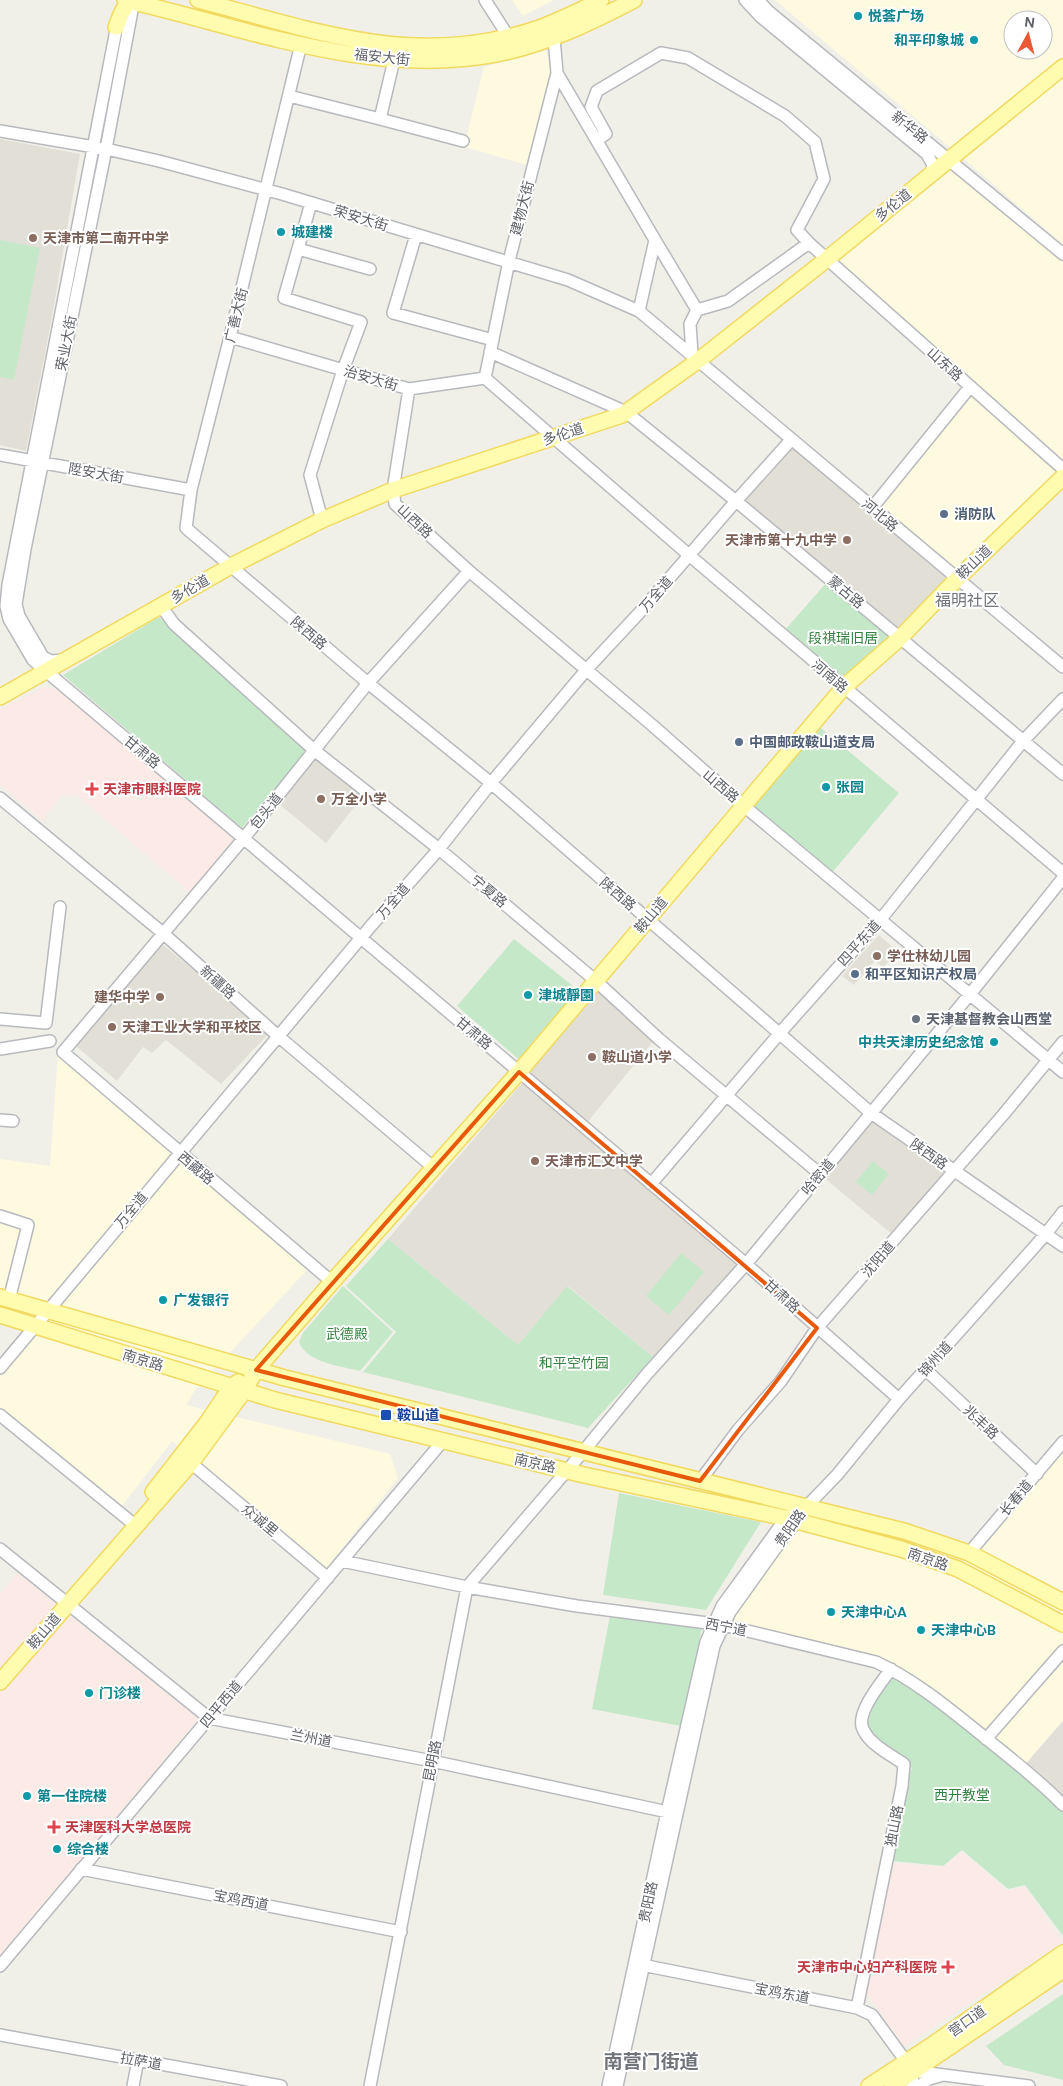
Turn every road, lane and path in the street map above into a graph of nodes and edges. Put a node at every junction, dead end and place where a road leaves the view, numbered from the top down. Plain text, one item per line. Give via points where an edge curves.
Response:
1 (131, 0) edge
2 (198, 0) edge
3 (485, 0) edge
4 (601, 0) edge
5 (634, 0) edge
6 (745, 0) edge
7 (758, 0) edge
8 (167, 10) junction
9 (122, 28) junction
10 (508, 36) junction
11 (554, 38) junction
12 (301, 44) junction
13 (394, 60) junction
14 (1063, 67) edge
15 (557, 73) junction
16 (289, 96) junction
17 (380, 118) junction
18 (0, 131) edge
19 (597, 140) junction
20 (463, 141) dead end
21 (94, 147) junction
22 (106, 149) junction
23 (949, 159) junction
24 (930, 176) junction
25 (266, 190) junction
26 (310, 203) junction
27 (416, 235) junction
28 (655, 240) junction
29 (809, 243) junction
30 (298, 249) junction
31 (1063, 254) edge
32 (827, 259) junction
33 (509, 261) junction
34 (370, 269) dead end
35 (697, 310) junction
36 (639, 311) junction
37 (230, 337) junction
38 (493, 340) junction
39 (490, 352) junction
40 (696, 357) junction
41 (343, 370) junction
42 (485, 378) junction
43 (970, 387) junction
44 (409, 389) junction
45 (626, 412) junction
46 (554, 437) junction
47 (792, 440) junction
48 (0, 455) edge
49 (37, 462) junction
50 (1063, 469) edge
51 (1063, 477) edge
52 (191, 490) junction
53 (392, 490) junction
54 (736, 501) junction
55 (872, 508) junction
56 (322, 520) junction
57 (689, 556) junction
58 (231, 566) junction
59 (470, 571) junction
60 (957, 579) junction
61 (7, 605) edge
62 (161, 606) junction
63 (901, 637) junction
64 (65, 660) junction
65 (1063, 667) edge
66 (587, 669) junction
67 (46, 671) junction
68 (368, 683) junction
69 (843, 688) junction
70 (0, 697) edge
71 (1063, 699) edge
72 (1023, 741) junction
73 (314, 750) junction
74 (1063, 774) edge
75 (491, 783) junction
76 (0, 798) edge
77 (975, 799) junction
78 (744, 806) junction
79 (244, 838) junction
80 (439, 849) junction
81 (1063, 874) edge
82 (1063, 878) edge
83 (60, 907) dead end
84 (881, 919) junction
85 (647, 920) junction
86 (164, 934) junction
87 (360, 938) junction
88 (596, 982) junction
89 (969, 995) junction
90 (0, 1020) edge
91 (779, 1034) junction
92 (278, 1036) junction
93 (50, 1041) dead end
94 (1063, 1042) edge
95 (0, 1049) edge
96 (63, 1052) joint
97 (1048, 1060) junction
98 (519, 1072) junction
99 (1063, 1072) edge
100 (726, 1095) junction
101 (871, 1113) junction
102 (0, 1120) edge
103 (13, 1121) dead end
104 (179, 1153) junction
105 (434, 1168) junction
106 (954, 1171) junction
107 (820, 1174) junction
108 (650, 1184) junction
109 (1063, 1212) edge
110 (0, 1216) edge
111 (1046, 1235) junction
112 (1063, 1246) edge
113 (746, 1264) junction
114 (332, 1282) junction
115 (4, 1299) edge
116 (47, 1311) junction
117 (0, 1315) edge
118 (35, 1326) junction
119 (818, 1328) junction
120 (0, 1368) edge
121 (925, 1369) junction
122 (256, 1370) junction
123 (188, 1374) junction
124 (285, 1378) junction
125 (241, 1389) junction
126 (899, 1399) junction
127 (283, 1402) junction
128 (228, 1413) junction
129 (0, 1415) edge
130 (209, 1420) junction
131 (442, 1442) junction
132 (1063, 1442) edge
133 (582, 1453) junction
134 (191, 1463) junction
135 (566, 1471) junction
136 (1036, 1474) junction
137 (700, 1481) junction
138 (807, 1506) junction
139 (792, 1520) junction
140 (132, 1523) junction
141 (0, 1549) edge
142 (969, 1553) junction
143 (342, 1561) junction
144 (328, 1578) junction
145 (467, 1587) junction
146 (66, 1602) junction
147 (1063, 1602) edge
148 (718, 1624) junction
149 (1063, 1624) edge
150 (1063, 1651) edge
151 (891, 1669) junction
152 (0, 1672) edge
153 (0, 1682) edge
154 (210, 1718) junction
155 (986, 1739) junction
156 (432, 1761) junction
157 (1063, 1805) edge
158 (672, 1813) junction
159 (81, 1869) junction
160 (401, 1932) junction
161 (1063, 1953) edge
162 (639, 1965) junction
163 (0, 1966) edge
164 (1063, 1970) edge
165 (857, 2008) junction
166 (0, 2035) edge
167 (138, 2060) junction
168 (944, 2075) junction
169 (909, 2076) edge
170 (133, 2086) edge
171 (281, 2086) edge
172 (370, 2086) edge
173 (608, 2086) edge
174 (617, 2086) edge
175 (869, 2086) edge
176 (892, 2086) edge
177 (919, 2086) edge
178 (1029, 2086) edge

1 - 8 main road, 福安大街
1 - 9 main road via 122,12
2 - 10 main road, 福安大街 via 369,43 441,47 475,44
3 - 10 street
4 - 10 main road, 福安大街 via 558,21
5 - 11 main road, 福安大街
6 - 24 street, 新华路 via 761,17 927,154 933,165
7 - 23 street, 新华路
8 - 9 street via 139,14
8 - 12 main road, 福安大街
9 - 21 street, 荣业大街
9 - 22 street, 荣业大街
11 - 13 main road, 福安大街 via 470,58
11 - 15 street, 建物大街
12 - 13 main road, 福安大街
12 - 16 street, 广善大街
13 - 17 street
14 - 23 main road, 多伦道
15 - 19 street
15 - 33 street, 建物大街
16 - 17 street
16 - 25 street, 广善大街
17 - 20 street
18 - 21 street, 荣安大街
19 - 28 street
19 - 29 street via 606,134 591,107 598,90 661,52 688,58 785,116 815,142 824,179 797,230
21 - 22 street, 荣安大街
21 - 49 street, 荣业大街
22 - 25 street, 荣安大街
22 - 49 street, 荣业大街
23 - 24 main road, 多伦道
23 - 31 street, 新华路
24 - 32 main road, 多伦道
25 - 26 street, 荣安大街
25 - 37 street, 广善大街
26 - 27 street, 荣安大街
26 - 30 street
27 - 33 street, 荣安大街
27 - 38 street via 393,312
28 - 35 street
28 - 36 street
29 - 32 street, 山东路
29 - 35 street via 728,301
30 - 34 street
30 - 41 street via 284,298 361,322
32 - 40 main road, 多伦道
32 - 43 street, 山东路
33 - 36 street, 荣安大街 via 568,280
33 - 38 street, 建物大街
35 - 40 street via 690,324
36 - 40 street, 荣安大街
37 - 41 street, 治安大街
37 - 52 street, 广善大街
38 - 39 street, 建物大街
39 - 42 street, 建物大街
39 - 45 street, 蒙古路
40 - 45 main road, 多伦道
40 - 47 street, 河北路
41 - 44 street, 治安大街
41 - 56 street via 310,475
42 - 44 street, 治安大街
42 - 46 street
43 - 50 street, 山东路
43 - 55 street
44 - 53 street
45 - 46 main road, 多伦道
45 - 54 street, 蒙古路
46 - 53 main road, 多伦道
46 - 57 street, 河南路
47 - 54 street, 万全道
47 - 55 street, 河北路
48 - 49 street, 陞安大街
49 - 52 street, 陞安大街
49 - 61 street, 荣业大街 via 25,549
51 - 60 main road, 鞍山道
52 - 58 street, 广善大街 via 186,528
53 - 56 main road, 多伦道
53 - 59 street, 山西路 via 395,504
54 - 57 street, 万全道
54 - 63 street, 蒙古路
55 - 60 street, 河北路
56 - 58 main road, 多伦道
57 - 66 street, 万全道
57 - 69 street, 河南路
58 - 62 main road, 多伦道
58 - 68 street, 陕西路
59 - 66 street, 山西路
59 - 68 street, 包头道
60 - 63 main road, 鞍山道
60 - 65 street, 河北路
61 - 64 street via 18,616 43,657 51,661
61 - 67 street via 9,619 33,660
62 - 64 main road, 多伦道
62 - 73 street, 宁夏路 via 174,624
63 - 69 main road, 鞍山道
63 - 72 street, 蒙古路
64 - 67 main road, 多伦道
66 - 75 street, 万全道
66 - 78 street, 山西路
67 - 70 main road, 多伦道
67 - 79 street, 甘肃路
68 - 73 street, 包头道
68 - 75 street, 陕西路
69 - 77 street, 河南路
69 - 78 main road, 鞍山道
71 - 72 street, 四平东道
72 - 74 street, 蒙古路
72 - 77 street, 四平东道
73 - 79 street, 包头道
73 - 80 street, 宁夏路
75 - 80 street, 万全道
75 - 85 street, 陕西路
76 - 86 street, 新疆路
77 - 81 street, 河南路
77 - 84 street, 四平东道
78 - 84 street, 山西路
78 - 85 main road, 鞍山道
79 - 86 street, 包头道
79 - 87 street, 甘肃路
80 - 87 street, 万全道
80 - 88 street, 宁夏路
82 - 89 street, 哈密道
83 - 90 street via 46,1023
84 - 89 street, 山西路
84 - 91 street, 四平东道
85 - 88 main road, 鞍山道
85 - 91 street, 陕西路
86 - 92 street, 新疆路
86 - 96 street, 包头道
87 - 92 street, 万全道
87 - 98 street, 甘肃路
88 - 98 main road, 鞍山道
88 - 100 street, 宁夏路
89 - 97 street, 山西路
89 - 101 street, 哈密道
91 - 100 street, 四平东道
91 - 101 street, 陕西路
92 - 104 street, 万全道
92 - 105 street, 新疆路
93 - 95 street
94 - 97 street, 沈阳道
96 - 104 street, 西藏路
97 - 99 street, 山西路
97 - 106 street, 沈阳道
98 - 105 main road, 鞍山道
98 - 108 street, 甘肃路
100 - 107 street, 宁夏路
100 - 108 street, 四平东道
101 - 106 street, 陕西路
101 - 107 street, 哈密道
102 - 103 street
104 - 114 street, 西藏路
104 - 116 street, 万全道
105 - 114 main road, 鞍山道
106 - 111 street, 陕西路
106 - 119 street, 沈阳道
107 - 113 street, 哈密道
108 - 113 street, 甘肃路
109 - 111 street, 锦州道
110 - 115 street via 28,1225
111 - 112 street, 陕西路
111 - 121 street, 锦州道
113 - 119 street, 甘肃路
113 - 133 street, 哈密道 via 646,1375
114 - 122 main road, 鞍山道
115 - 116 main road, 南京路
116 - 118 street, 万全道
116 - 122 main road, 南京路
117 - 118 main road, 南京路
118 - 120 street, 万全道
118 - 123 main road, 南京路
119 - 126 street, 甘肃路
119 - 137 street, 沈阳道 via 781,1381 738,1430
121 - 126 street, 锦州道
121 - 136 street, 兆丰路
122 - 124 main road, 南京路
122 - 125 main road, 鞍山道
123 - 125 main road, 南京路
123 - 130 main road via 211,1392 213,1402
124 - 125 main road via 264,1379
124 - 133 main road, 南京路
125 - 127 main road, 南京路
125 - 128 main road, 鞍山道
125 - 130 main road, 鞍山道
126 - 138 street, 锦州道 via 837,1475
127 - 128 main road via 250,1400
127 - 131 main road, 南京路
128 - 134 main road, 鞍山道
129 - 140 street
130 - 140 main road, 鞍山道
131 - 135 main road, 南京路
131 - 143 street, 四平西道
132 - 136 street, 长春道
133 - 135 street, 哈密道
133 - 137 main road, 南京路
134 - 140 main road, 鞍山道
134 - 144 street, 众诚里
135 - 139 main road, 南京路
135 - 145 street, 昆明路
136 - 142 street, 长春道
137 - 138 main road, 南京路
138 - 139 street, 贵阳路
138 - 142 main road, 南京路 via 904,1531
139 - 148 street, 贵阳路 via 722,1606
139 - 149 main road, 南京路 via 901,1549 958,1569
140 - 146 main road, 鞍山道
141 - 146 street, 兰州道
142 - 147 main road, 南京路
143 - 144 street, 四平西道
143 - 145 street, 西宁道
144 - 154 street, 四平西道
145 - 148 street, 西宁道 via 577,1606
145 - 156 street, 昆明路
146 - 152 main road, 鞍山道
146 - 153 main road, 鞍山道
146 - 154 street, 兰州道
148 - 151 street, 西宁道 via 876,1662
148 - 158 street, 贵阳路 via 706,1642
150 - 155 street
151 - 155 street, 西宁道 via 954,1711
151 - 165 street, 独山路 via 865,1708 861,1723 864,1732 904,1764
154 - 156 street, 兰州道
154 - 159 street, 四平西道
155 - 157 street, 西宁道 via 1041,1782
156 - 158 street, 兰州道
156 - 160 street, 昆明路
158 - 162 street, 贵阳路
159 - 160 street, 宝鸡西道
159 - 163 street, 四平西道
160 - 172 street, 昆明路
161 - 169 main road, 营口道
162 - 165 street, 宝鸡东道
162 - 173 street, 贵阳路
162 - 174 street, 贵阳路
164 - 169 main road, 营口道
165 - 169 street, 宝鸡东道 via 872,2015
166 - 167 street, 拉萨道
167 - 170 street
167 - 171 street, 拉萨道
168 - 169 street
168 - 177 street
168 - 178 street
169 - 175 main road, 营口道
169 - 176 main road, 营口道

